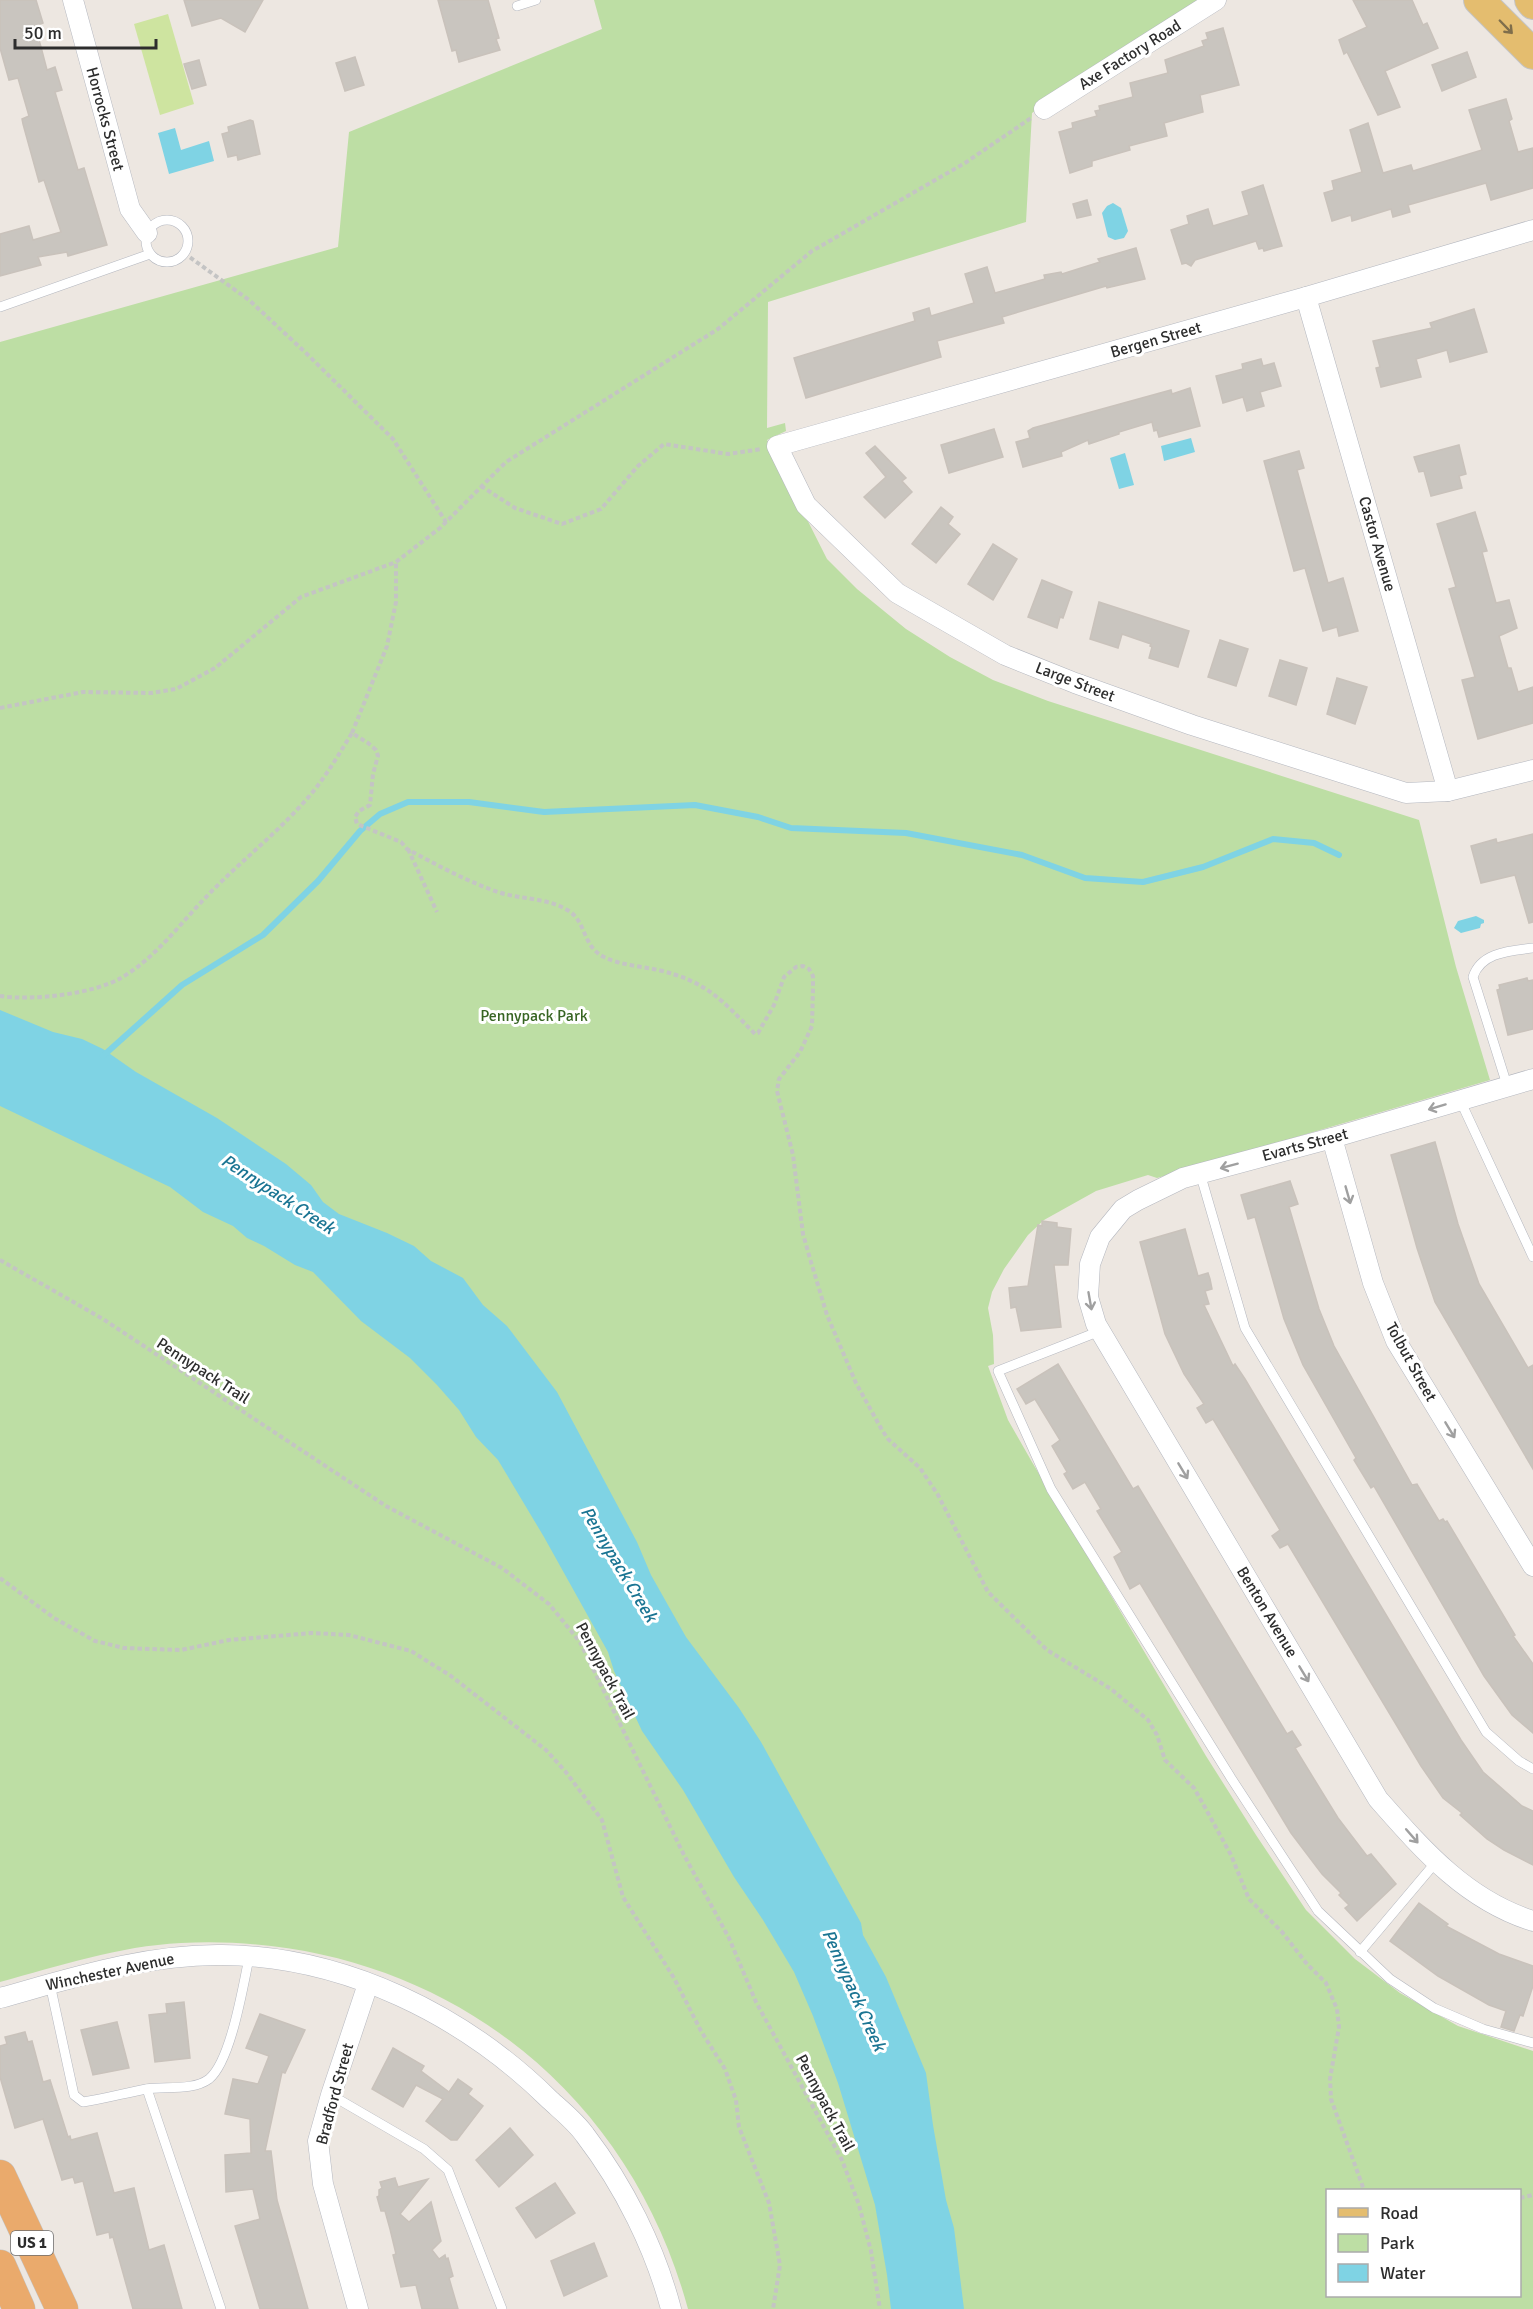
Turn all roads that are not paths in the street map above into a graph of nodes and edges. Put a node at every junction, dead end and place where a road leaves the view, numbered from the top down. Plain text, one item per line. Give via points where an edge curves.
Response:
1 (73, 0) edge
2 (536, 0) edge
3 (1216, 0) edge
4 (1479, 0) edge
5 (1530, 0) edge
6 (1533, 4) edge
7 (517, 6) dead end
8 (1533, 54) edge
9 (1044, 109) road end
10 (1533, 230) edge
11 (147, 233) junction
12 (150, 254) junction
13 (1306, 297) junction
14 (0, 307) edge
15 (777, 446) joint
16 (1533, 770) edge
17 (1448, 791) junction
18 (1533, 948) edge
19 (1533, 1078) edge
20 (1507, 1085) junction
21 (1460, 1100) junction
22 (1332, 1138) junction
23 (1200, 1173) junction
24 (1097, 1244) joint
25 (1533, 1257) edge
26 (1100, 1331) junction
27 (1533, 1566) edge
28 (1533, 1769) edge
29 (1436, 1862) junction
30 (1533, 1921) edge
31 (1360, 1952) junction
32 (249, 1958) junction
33 (50, 1984) junction
34 (368, 1984) junction
35 (0, 1998) edge
36 (1533, 2043) edge
37 (147, 2089) junction
38 (331, 2095) junction
39 (0, 2176) edge
40 (0, 2266) edge
41 (19, 2309) edge
42 (62, 2309) edge
43 (221, 2309) edge
44 (358, 2309) edge
45 (502, 2309) edge
46 (671, 2309) edge

1 - 11 street, Horrocks Street via 130,209
2 - 7 lane
3 - 9 street, Axe Factory Road
4 -> 8 main road
5 - 6 main road
10 - 13 street, Bergen Street
11 - 12 lane
11 - 12 lane via 157,222 171,220 187,234 184,253 177,260 155,259
12 - 14 lane
13 - 15 street, Bergen Street
13 - 17 street, Castor Avenue
15 - 17 street, Large Street via 806,505 897,593 1005,655 1192,725 1406,793
16 - 17 street, Large Street
18 - 20 lane via 1488,957 1476,966 1473,977
19 - 20 street, Evarts Street
20 - 21 street, Evarts Street
21 -> 22 street, Evarts Street
21 - 25 lane
22 -> 23 street, Evarts Street
22 -> 27 street, Tolbut Street via 1373,1283 1396,1341
23 - 24 street, Evarts Street via 1123,1209
23 - 28 lane via 1245,1328 1486,1732
24 -> 26 street, Benton Avenue via 1090,1264 1088,1297
26 -> 29 street, Benton Avenue via 1378,1799
26 - 31 lane via 999,1371 1051,1489 1318,1911
29 - 30 street, Benton Avenue via 1473,1893
29 - 31 lane
31 - 36 lane via 1390,1979 1434,2008 1483,2029
32 - 33 street, Winchester Avenue via 173,1957
32 - 34 street, Winchester Avenue via 319,1968
32 - 37 lane via 233,2029 222,2060 209,2079 192,2085
33 - 35 street, Winchester Avenue
33 - 37 lane via 74,2095 83,2102
34 - 38 street, Bradford Street
34 - 46 street, Winchester Avenue via 425,2007 484,2044 536,2086 584,2133 618,2183 647,2243
37 - 43 lane
38 - 44 street, Bradford Street via 318,2141 320,2168
38 - 45 lane via 424,2149 448,2170
39 - 42 highway, US 1
40 - 41 highway, US 1

